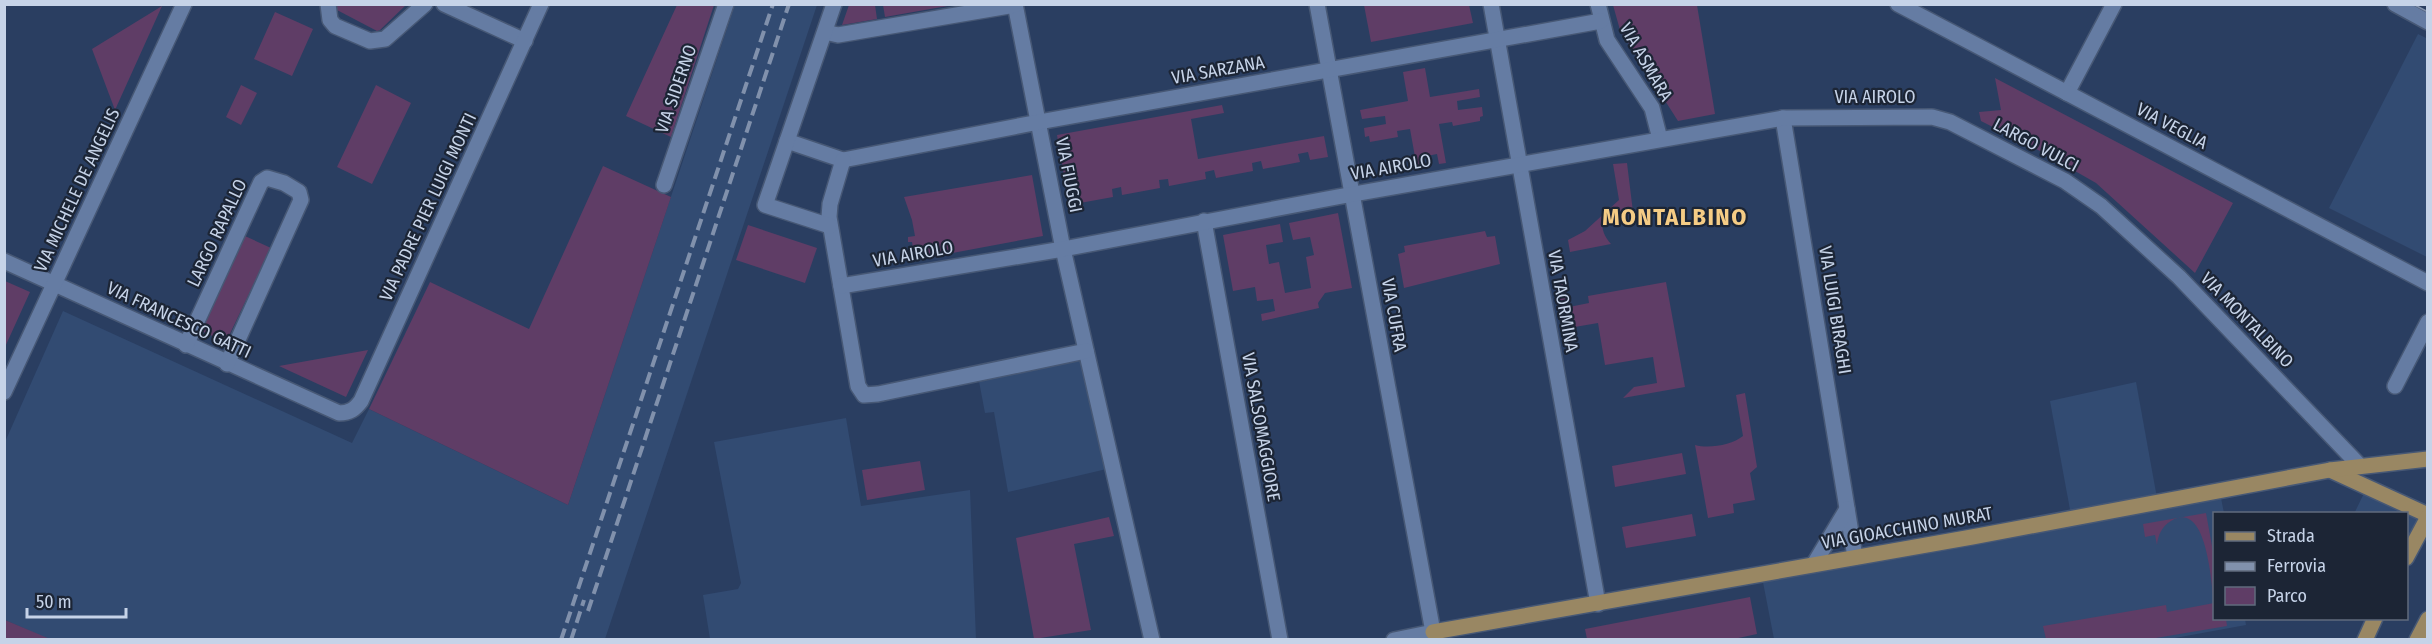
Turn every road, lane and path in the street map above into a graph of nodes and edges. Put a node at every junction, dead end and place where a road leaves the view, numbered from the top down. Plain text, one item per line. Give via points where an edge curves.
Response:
1 (184, 4) edge
2 (328, 4) edge
3 (425, 4) edge
4 (444, 4) edge
5 (541, 4) edge
6 (726, 4) edge
7 (834, 4) edge
8 (1317, 4) edge
9 (1491, 4) edge
10 (1598, 4) edge
11 (1898, 4) edge
12 (2114, 4) edge
13 (2395, 4) edge
14 (1015, 5) edge
15 (1601, 21) junction
16 (2427, 22) edge
17 (825, 32) junction
18 (1497, 39) junction
19 (525, 41) junction
20 (1329, 70) junction
21 (2067, 93) junction
22 (1784, 118) junction
23 (1039, 122) junction
24 (1950, 122) joint
25 (1660, 140) junction
26 (787, 141) junction
27 (843, 160) junction
28 (1519, 164) junction
29 (664, 185) dead end
30 (1353, 194) junction
31 (2101, 206) joint
32 (1204, 221) junction
33 (830, 226) junction
34 (1063, 249) junction
35 (4, 261) edge
36 (2427, 282) edge
37 (54, 284) junction
38 (841, 286) junction
39 (2427, 322) edge
40 (186, 345) junction
41 (1086, 351) junction
42 (227, 364) junction
43 (2395, 386) dead end
44 (4, 392) edge
45 (339, 413) joint
46 (2427, 459) edge
47 (2360, 466) junction
48 (2330, 470) junction
49 (1847, 509) junction
50 (2427, 516) edge
51 (2408, 554) edge
52 (1855, 557) junction
53 (1814, 564) junction
54 (1598, 604) junction
55 (2427, 619) edge
56 (2375, 620) edge
57 (1434, 637) edge
58 (1152, 639) edge
59 (1280, 639) edge
60 (1394, 639) edge
61 (2365, 639) edge
62 (2417, 639) edge

1 - 37 street, VIA MICHELE DE ANGELIS
2 - 3 street via 335,27 370,41 385,39
4 - 19 street
5 - 19 street, VIA PADRE PIER LUIGI MONTI
6 - 29 street, VIA SIDERNO
7 - 17 street
8 - 20 street, VIA CUFRA
9 - 18 street, VIA TAORMINA
10 - 15 street, VIA ASMARA
11 - 21 street, VIA VEGLIA
12 - 21 street
13 - 16 street
14 - 17 street, VIA FIUGGI via 838,35
14 - 23 street, VIA FIUGGI
15 - 18 street, VIA SARZANA
15 - 25 street, VIA ASMARA via 1607,40 1652,108
17 - 26 street
18 - 20 street, VIA SARZANA
18 - 28 street, VIA TAORMINA
19 - 45 street, VIA PADRE PIER LUIGI MONTI via 361,400 355,409
20 - 23 street, VIA SARZANA
20 - 30 street, VIA CUFRA
21 - 36 street, VIA VEGLIA
22 - 24 street, VIA AIROLO via 1932,117
22 - 25 street, VIA AIROLO
22 - 49 street, VIA LUIGI BIRAGHI
23 - 27 street, VIA SARZANA
23 - 34 street, VIA FIUGGI
24 - 31 street, LARGO VULCI via 2065,181
25 - 28 street, VIA AIROLO
26 - 27 street
26 - 33 street via 765,205
27 - 33 street via 829,209
28 - 30 street, VIA AIROLO
28 - 54 street, VIA TAORMINA
30 - 32 street, VIA AIROLO
30 - 57 street, VIA CUFRA
31 - 47 street, VIA MONTALBINO via 2179,277
32 - 34 street, VIA AIROLO
32 - 59 street, VIA SALSOMAGGIORE
33 - 38 street
34 - 38 street, VIA AIROLO
34 - 41 street, VIA FIUGGI
35 - 37 street, VIA FRANCESCO GATTI
37 - 40 street, VIA FRANCESCO GATTI
37 - 44 street, VIA MICHELE DE ANGELIS
38 - 41 street via 858,386 864,395
39 - 43 street
40 - 42 street, VIA FRANCESCO GATTI
40 - 42 street, LARGO RAPALLO via 261,182 267,178 284,183 299,192 301,200
41 - 58 street, VIA FIUGGI
42 - 45 street, VIA FRANCESCO GATTI
46 - 47 main road, VIA GIOACCHINO MURAT
47 - 48 main road, VIA GIOACCHINO MURAT
48 - 50 main road
48 - 52 main road, VIA GIOACCHINO MURAT
49 - 52 street, VIA LUIGI BIRAGHI
49 - 53 street
50 - 51 main road
52 - 53 main road, VIA GIOACCHINO MURAT
53 - 54 main road, VIA GIOACCHINO MURAT
54 - 57 main road, VIA GIOACCHINO MURAT
55 - 62 main road
56 - 61 main road
57 - 60 street, VIA GIOACCHINO MURAT

